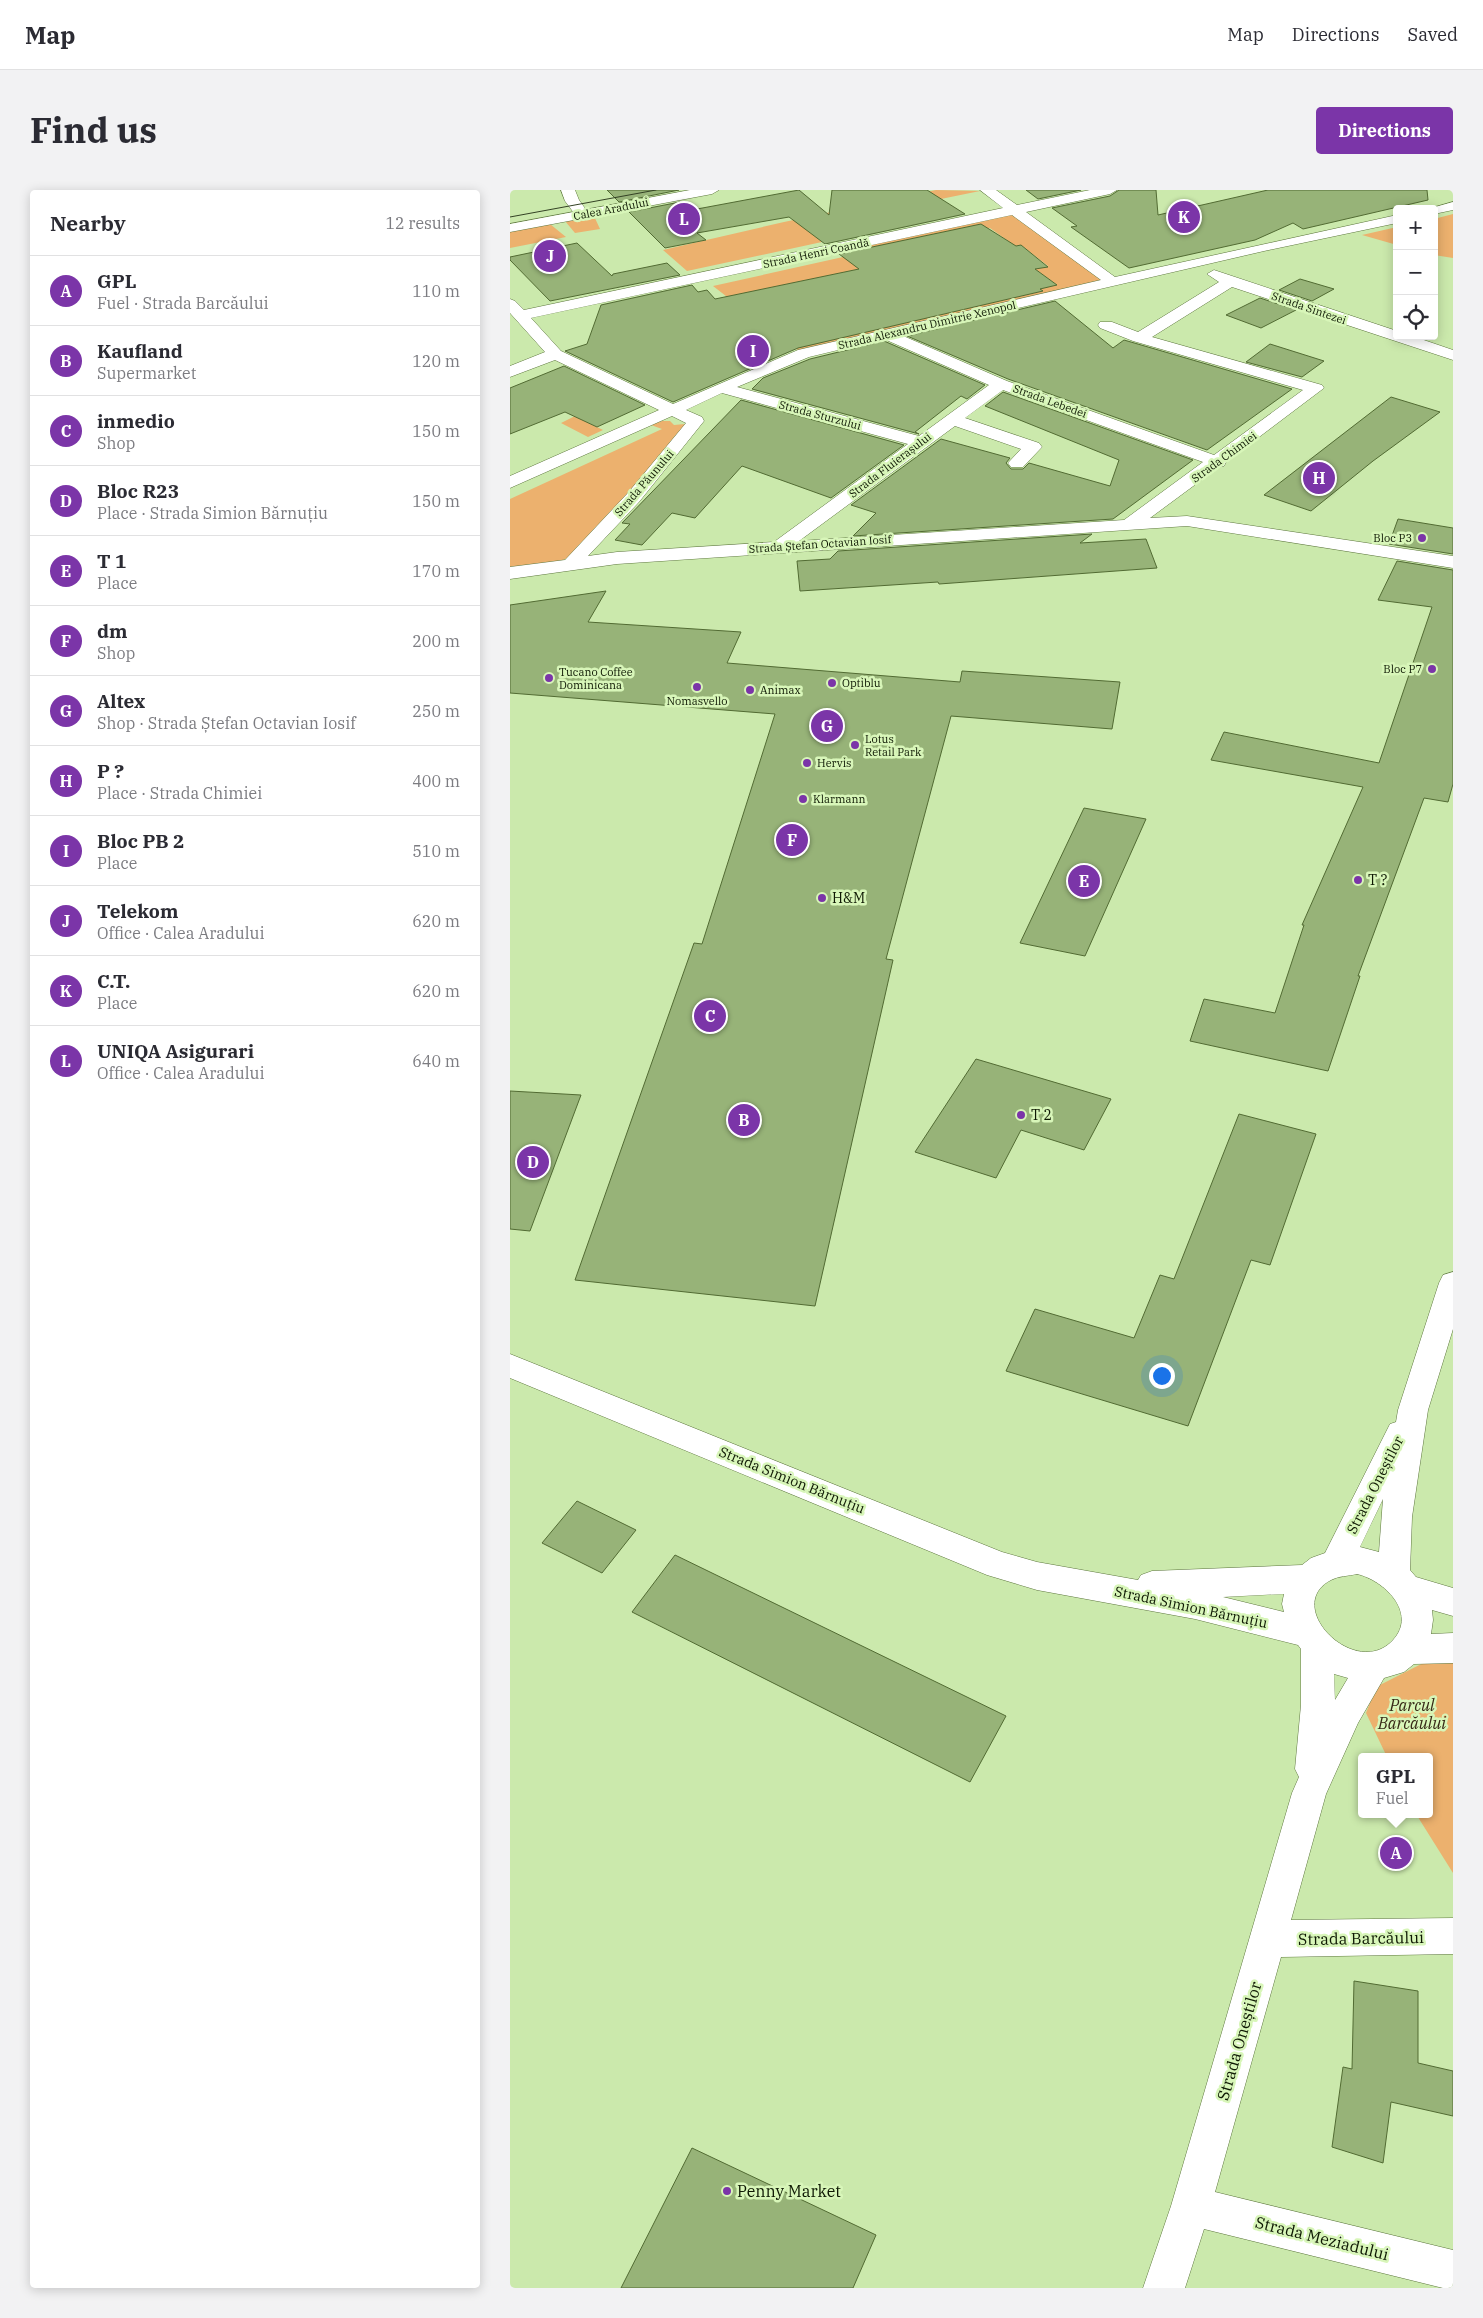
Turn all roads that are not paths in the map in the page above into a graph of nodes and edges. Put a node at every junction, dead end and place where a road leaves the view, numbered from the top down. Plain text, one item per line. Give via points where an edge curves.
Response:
1 (568, 190) edge
2 (691, 190) edge
3 (712, 190) edge
4 (987, 190) edge
5 (1110, 190) edge
6 (1453, 206) edge
7 (1438, 209) edge
8 (1014, 210) junction
9 (580, 213) junction
10 (1393, 220) edge
11 (510, 224) edge
12 (510, 228) edge
13 (1189, 264) junction
14 (1230, 281) junction
15 (1113, 282) junction
16 (513, 308) edge
17 (1106, 324) dead end
18 (885, 334) junction
19 (1139, 338) junction
20 (555, 354) junction
21 (1453, 355) edge
22 (510, 372) edge
23 (1001, 384) junction
24 (720, 388) junction
25 (672, 410) junction
26 (951, 419) junction
27 (920, 442) junction
28 (1017, 462) dead end
29 (1218, 462) junction
30 (510, 483) edge
31 (1130, 524) junction
32 (779, 547) junction
33 (1453, 562) edge
34 (572, 563) junction
35 (510, 573) edge
36 (1453, 1284) edge
37 (510, 1366) edge
38 (1413, 1410) junction
39 (1337, 1561) junction
40 (1306, 1579) junction
41 (1401, 1581) junction
42 (1078, 1584) junction
43 (1453, 1602) edge
44 (1311, 1640) junction
45 (1453, 1648) edge
46 (1406, 1650) junction
47 (1374, 1666) junction
48 (1309, 1793) junction
49 (1453, 1936) edge
50 (1268, 1939) junction
51 (1191, 2206) junction
52 (1453, 2270) edge
53 (1164, 2288) edge

1 - 9 street
2 - 9 street, Calea Aradului
3 - 9 street, Calea Aradului
4 - 8 street
5 - 8 street, Strada Henri Coandă
6 - 7 street
8 - 15 street
8 - 16 street, Strada Henri Coandă
9 - 11 street, Calea Aradului
9 - 12 street, Calea Aradului
10 - 13 street, Strada Alexandru Dimitrie Xenopol
13 - 14 street
13 - 15 street, Strada Alexandru Dimitrie Xenopol
14 - 19 street
14 - 21 street, Strada Sintezei
15 - 18 street, Strada Alexandru Dimitrie Xenopol
16 - 20 street
17 - 19 street
18 - 23 street, Strada Lebedei
18 - 24 street, Strada Alexandru Dimitrie Xenopol via 804,353
19 - 29 street, Strada Chimiei via 1316,388
20 - 22 street
20 - 25 street
23 - 26 street, Strada Fluierașului
23 - 29 street, Strada Lebedei
24 - 25 street, Strada Alexandru Dimitrie Xenopol
24 - 27 street, Strada Sturzului
25 - 30 street, Strada Alexandru Dimitrie Xenopol
25 - 34 street, Strada Păunului via 695,419 696,423 633,498
26 - 27 street, Strada Fluierașului
26 - 28 street via 1033,447
27 - 32 street, Strada Fluierașului
29 - 31 street, Strada Chimiei
31 - 32 street, Strada Ștefan Octavian Iosif
31 - 33 street, Strada Ștefan Octavian Iosif via 1187,521
32 - 34 street, Strada Ștefan Octavian Iosif
34 - 35 street, Strada Ștefan Octavian Iosif
36 - 38 street, Strada Oneștilor
37 - 42 street, Strada Simion Bărnuțiu via 969,1554 1038,1576
38 - 39 street, Strada Oneștilor
38 - 41 street, Strada Oneștilor via 1396,1517
39 - 40 street via 1319,1567
39 - 41 street via 1357,1560 1376,1565
40 - 42 street, Strada Simion Bărnuțiu via 1193,1585
40 - 44 street via 1298,1595 1298,1613
41 - 43 street
41 - 46 street via 1416,1604 1418,1620 1415,1637
42 - 44 street, Strada Simion Bărnuțiu via 1195,1606
44 - 47 street via 1344,1663
44 - 48 street, Strada Oneștilor via 1318,1705
45 - 46 street
46 - 47 street via 1392,1660
47 - 48 street, Strada Oneștilor via 1346,1712
48 - 50 street, Strada Oneștilor
49 - 50 street, Strada Barcăului
50 - 51 street, Strada Oneștilor
51 - 52 street, Strada Meziadului
51 - 53 street, Strada Oneștilor

